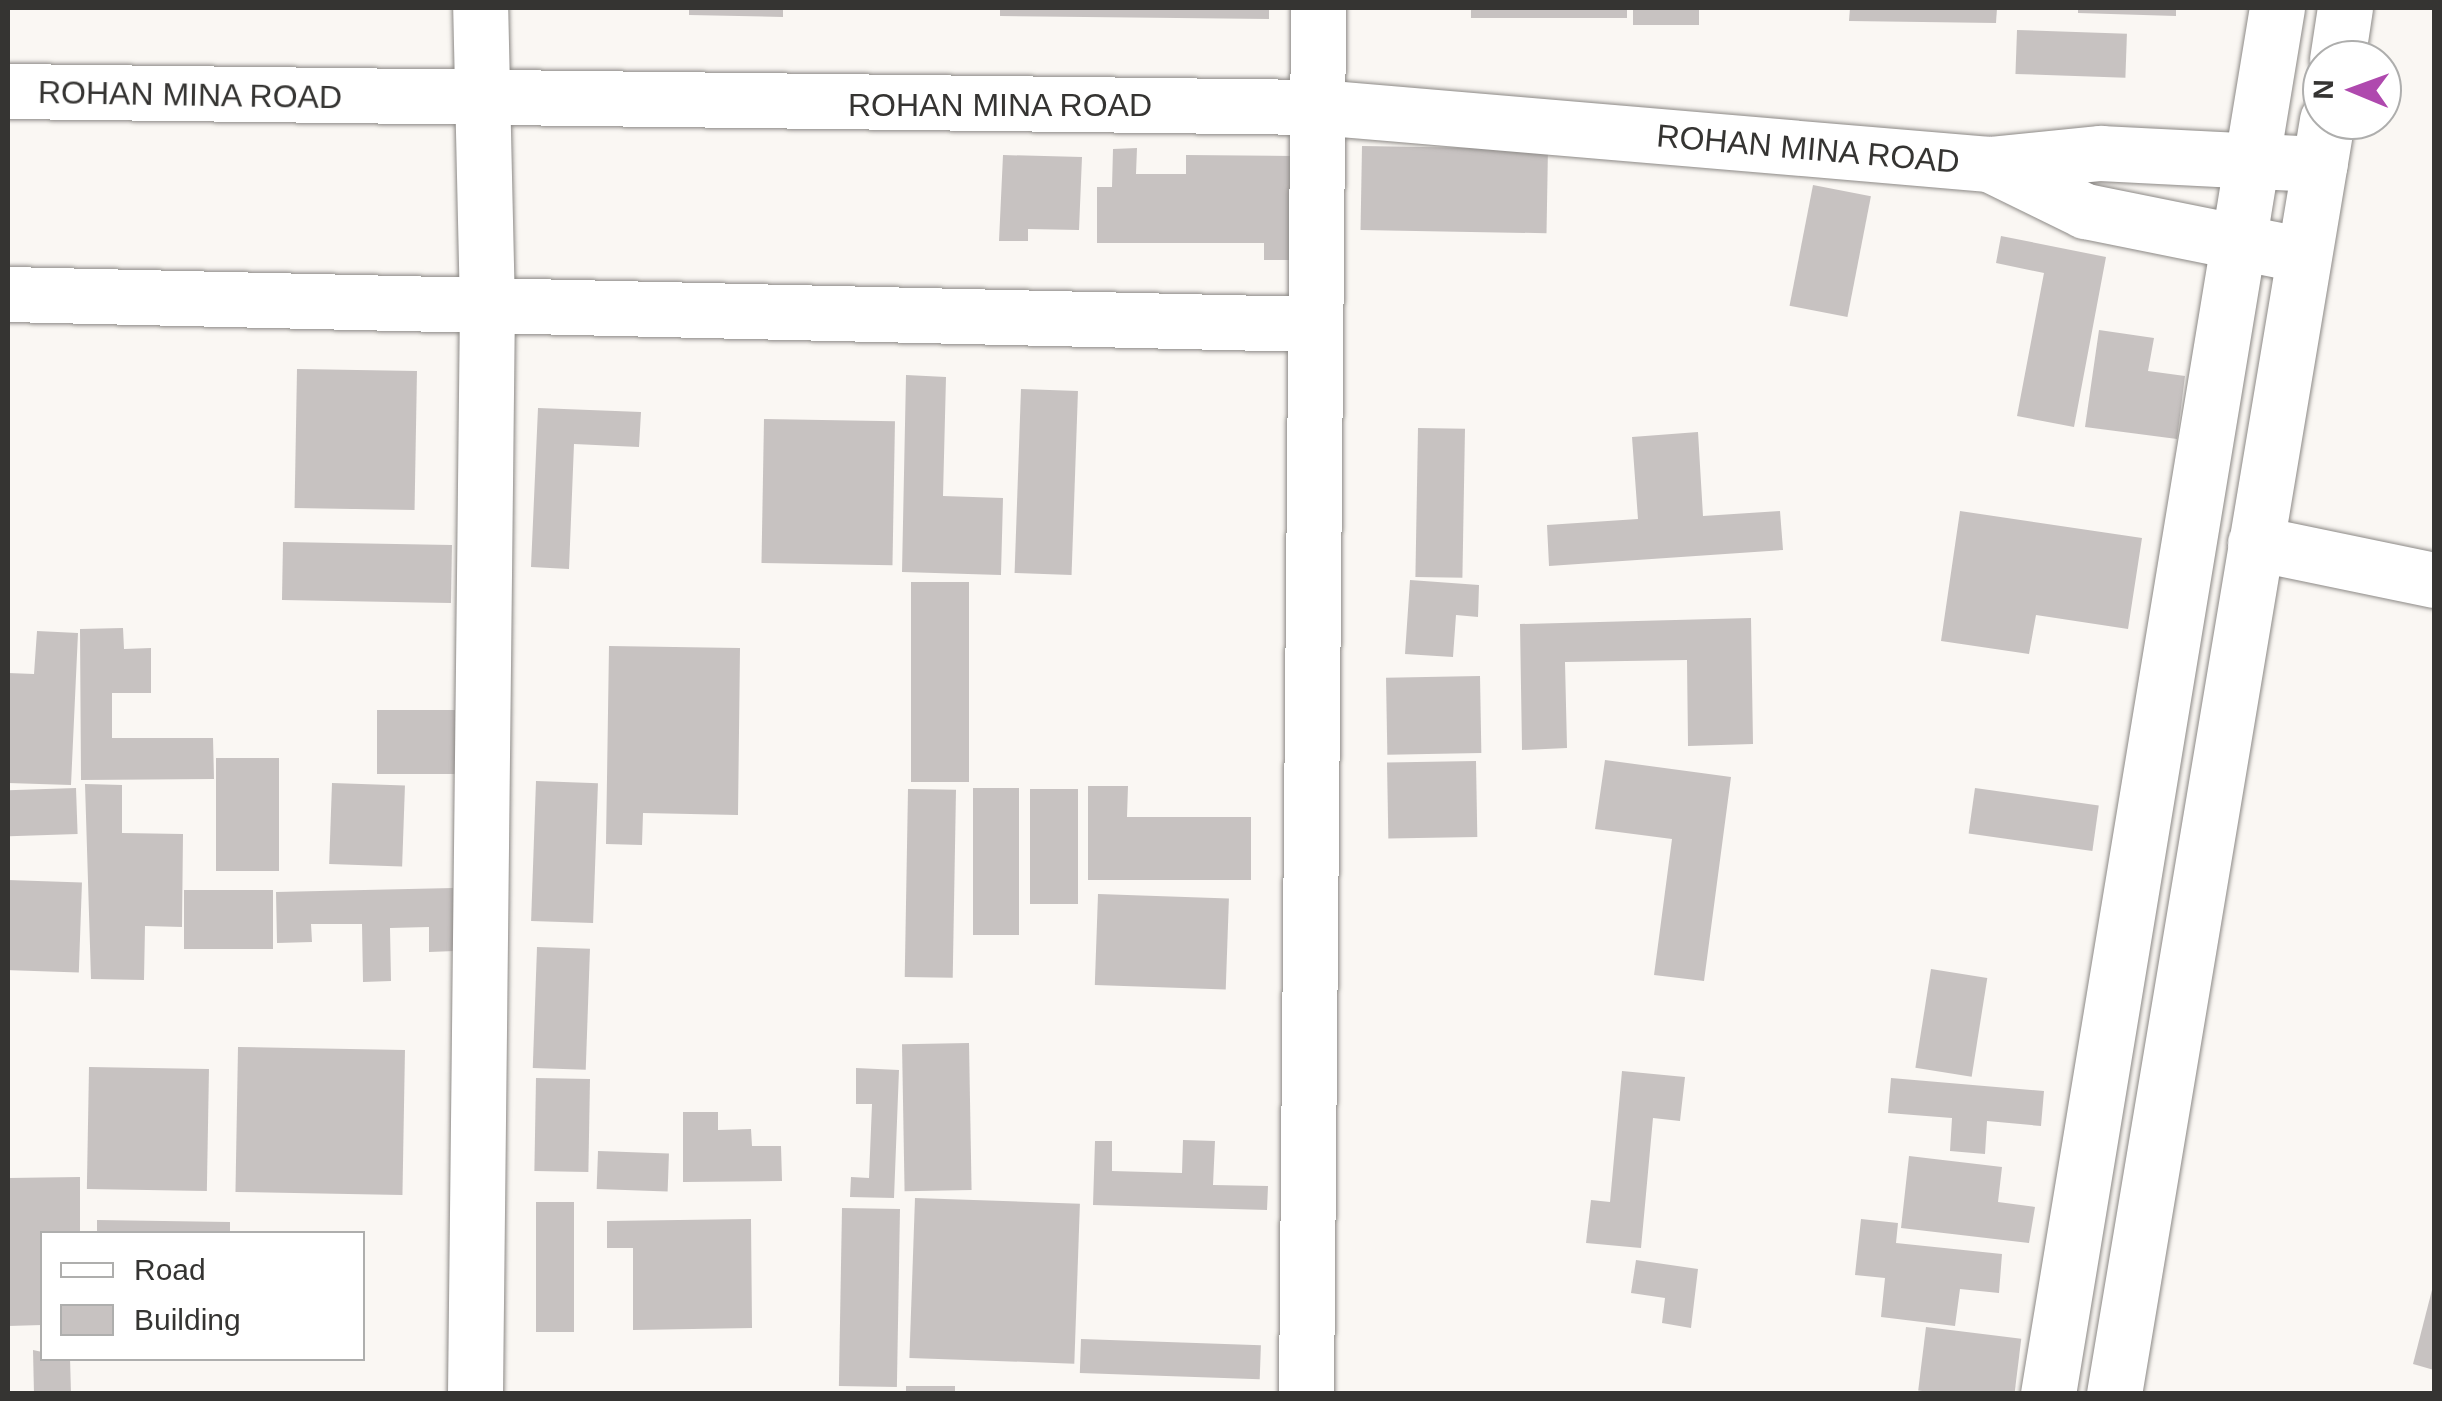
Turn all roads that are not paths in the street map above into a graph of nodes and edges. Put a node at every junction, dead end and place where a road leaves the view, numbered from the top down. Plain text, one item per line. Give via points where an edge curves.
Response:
1 (480, 8) edge
2 (1318, 8) edge
3 (2278, 8) edge
4 (2345, 8) edge
5 (2340, 40) edge
6 (8, 92) edge
7 (480, 100) junction
8 (1318, 108) junction
9 (2324, 142) edge
10 (2253, 155) junction
11 (1989, 164) junction
12 (2240, 248) junction
13 (2303, 255) junction
14 (8, 294) edge
15 (487, 308) junction
16 (1314, 324) junction
17 (2255, 544) junction
18 (2434, 580) edge
19 (475, 1394) edge
20 (1306, 1394) edge
21 (2048, 1394) edge
22 (2114, 1394) edge

1 - 7 street
2 - 8 street
3 - 10 street
4 - 5 street
6 - 7 street, ROHAN MINA ROAD
7 - 8 street, ROHAN MINA ROAD
7 - 15 street
8 - 11 street, ROHAN MINA ROAD
8 - 16 street
9 - 10 street, ROHAN MINA ROAD
9 - 13 street
10 - 11 street, ROHAN MINA ROAD via 2100,153
10 - 12 street
11 - 12 street, ROHAN MINA ROAD via 2085,211
12 - 13 street, ROHAN MINA ROAD
12 - 21 street
13 - 17 street
14 - 15 street
15 - 16 street
15 - 19 street
16 - 20 street
17 - 18 street
17 - 22 street

